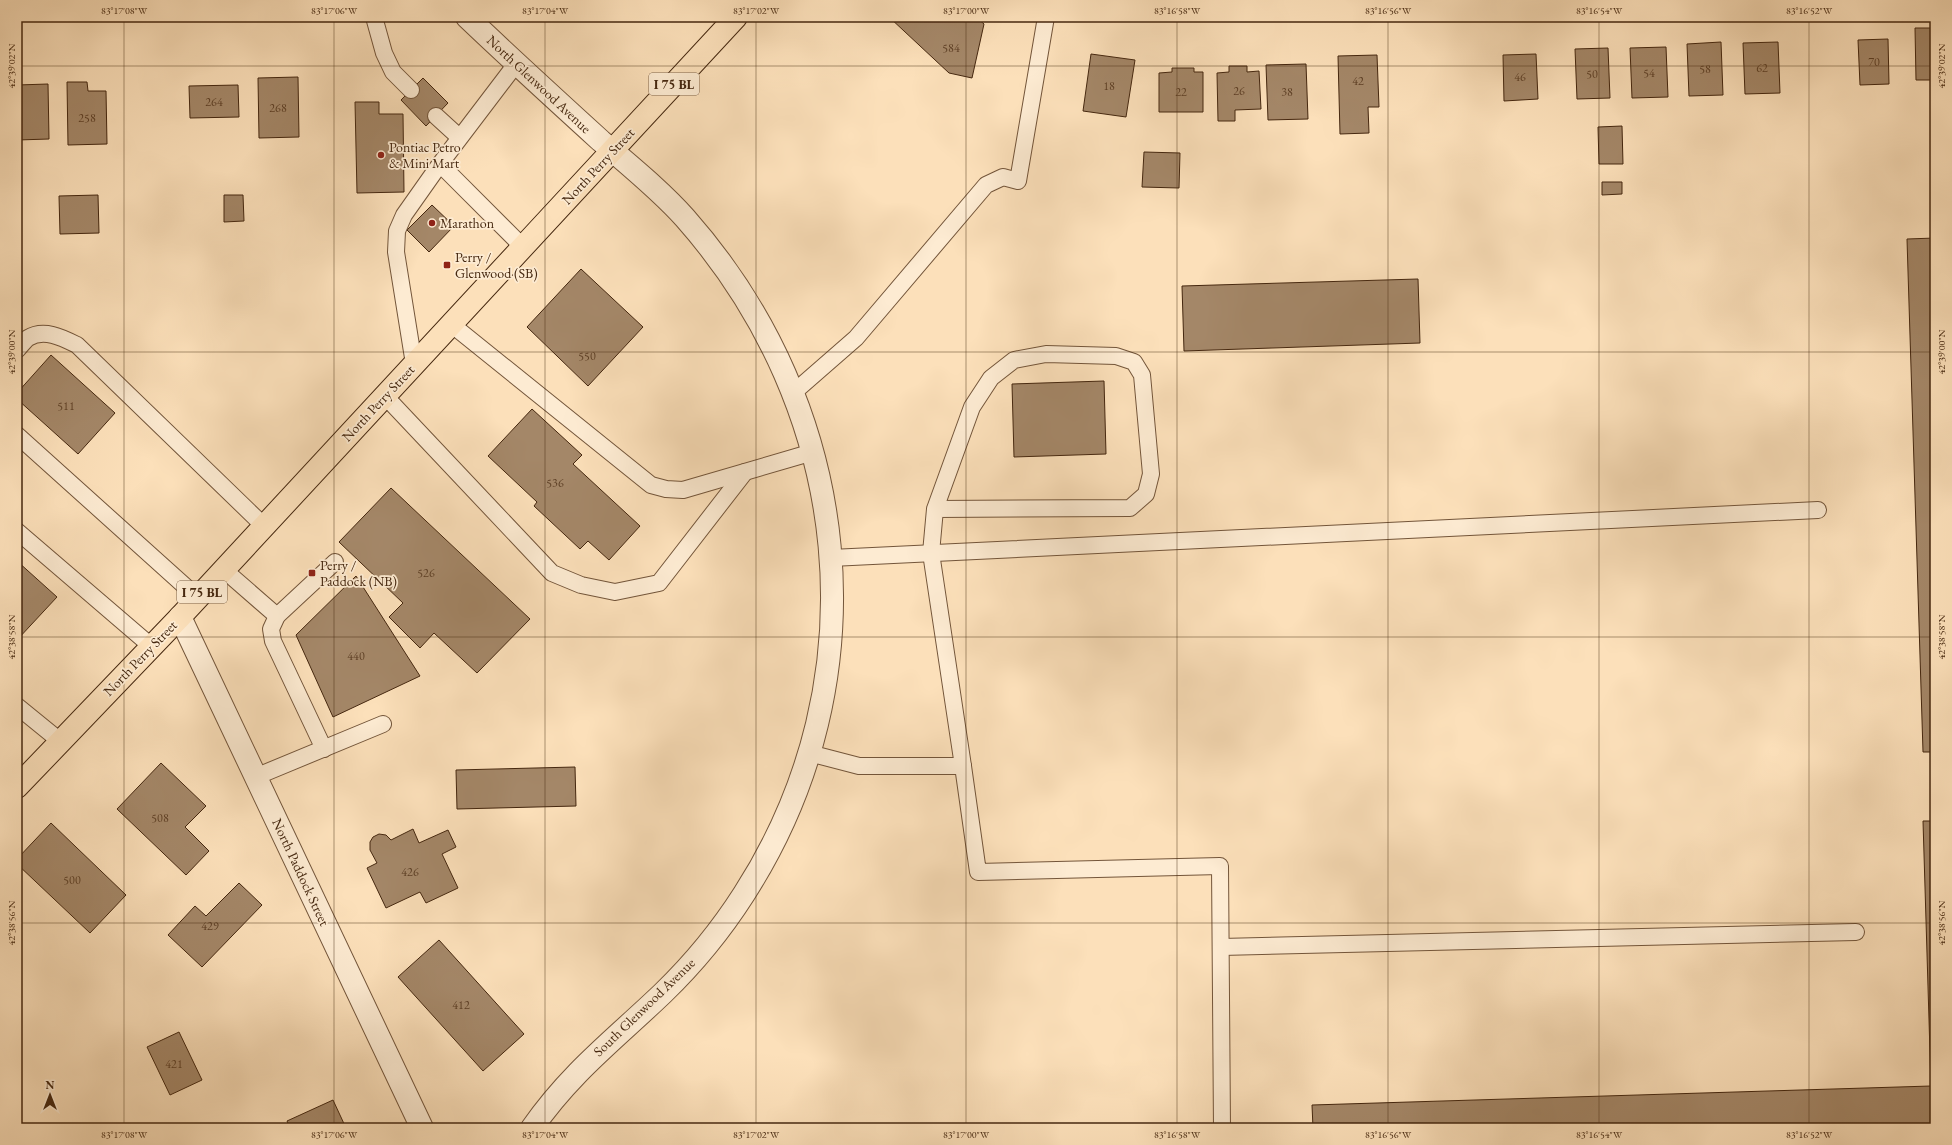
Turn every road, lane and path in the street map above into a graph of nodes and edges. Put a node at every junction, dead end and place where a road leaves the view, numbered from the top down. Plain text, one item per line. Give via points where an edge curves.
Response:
1 (374, 17) edge
2 (467, 17) edge
3 (736, 17) edge
4 (1046, 17) edge
5 (516, 64) junction
6 (411, 90) dead end
7 (436, 116) dead end
8 (460, 137) junction
9 (612, 151) junction
10 (440, 164) junction
11 (523, 247) junction
12 (452, 324) junction
13 (17, 350) edge
14 (414, 364) junction
15 (793, 393) junction
16 (384, 395) junction
17 (17, 435) edge
18 (813, 452) junction
19 (746, 472) junction
20 (935, 509) junction
21 (1818, 510) dead end
22 (264, 526) junction
23 (17, 531) edge
24 (931, 553) junction
25 (831, 558) junction
26 (335, 562) dead end
27 (223, 570) junction
28 (197, 597) junction
29 (277, 616) junction
30 (180, 617) junction
31 (152, 646) junction
32 (17, 706) edge
33 (383, 724) dead end
34 (60, 741) junction
35 (324, 749) junction
36 (809, 753) junction
37 (963, 766) junction
38 (255, 777) junction
39 (17, 787) edge
40 (1856, 932) dead end
41 (1221, 947) junction
42 (422, 1128) edge
43 (532, 1128) edge
44 (1222, 1128) edge

1 - 6 lane via 387,59 394,72
2 - 5 street, North Glenwood Avenue
3 - 9 main road, North Perry Street / I 75 BL
4 - 15 lane via 1018,181 1003,177 986,185 856,338
5 - 8 lane
5 - 9 street, North Glenwood Avenue
7 - 8 lane
8 - 10 lane
9 - 11 main road, North Perry Street / I 75 BL
9 - 15 street, South Glenwood Avenue via 668,199 723,264 764,328
10 - 11 lane
10 - 14 lane via 404,215 397,231 396,252
11 - 12 main road, North Perry Street / I 75 BL
12 - 14 main road, North Perry Street / I 75 BL
12 - 19 lane via 651,485 682,490
13 - 22 lane via 29,338 43,334 59,336 78,345
14 - 16 main road, North Perry Street / I 75 BL
15 - 18 street, South Glenwood Avenue
16 - 19 lane via 552,573 581,585 615,592 659,583
16 - 22 main road, North Perry Street / I 75 BL
17 - 28 lane
18 - 19 lane
18 - 25 street, South Glenwood Avenue via 825,504
20 - 20 lane via 972,407 990,378 1014,360 1046,354 1116,356 1134,362 1142,375 1151,474 1146,494 1130,508
20 - 24 lane
21 - 24 lane
22 - 27 main road, North Perry Street / I 75 BL
23 - 31 lane
24 - 25 lane
24 - 37 lane
25 - 36 street, South Glenwood Avenue via 832,619 828,658 823,695
26 - 29 lane
27 - 28 main road, North Perry Street / I 75 BL
27 - 29 lane
28 - 30 main road, North Perry Street / I 75 BL
29 - 35 lane via 271,629 273,641
30 - 31 main road, North Perry Street / I 75 BL
30 - 38 street, North Paddock Street
31 - 34 main road, North Perry Street / I 75 BL
32 - 34 lane
33 - 35 lane
34 - 39 main road, North Perry Street / I 75 BL
35 - 38 lane
36 - 37 lane via 859,766
36 - 43 street, South Glenwood Avenue via 797,789 773,843 744,895 720,929 666,990 570,1079
37 - 41 lane via 978,872 1220,866
38 - 42 street, North Paddock Street
40 - 41 lane
41 - 44 lane

